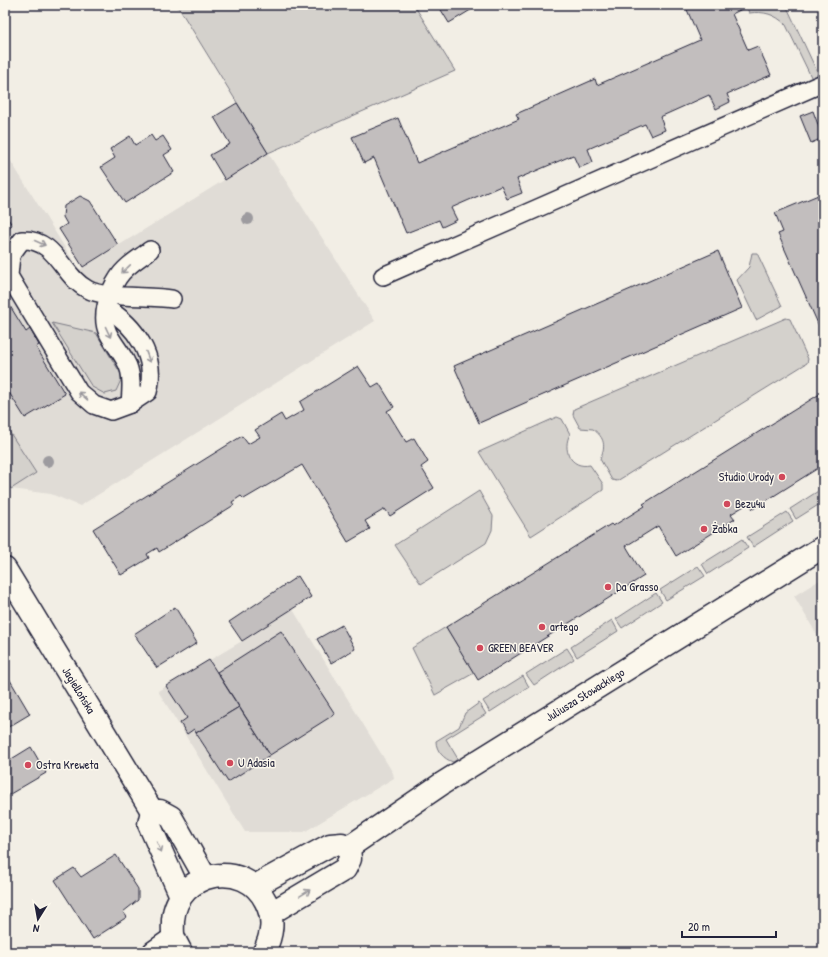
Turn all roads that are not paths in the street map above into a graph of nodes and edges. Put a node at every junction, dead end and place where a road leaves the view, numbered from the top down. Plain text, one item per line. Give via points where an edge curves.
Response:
1 (823, 83) edge
2 (150, 250) dead end
3 (382, 276) dead end
4 (172, 299) dead end
5 (108, 302) junction
6 (130, 404) junction
7 (823, 547) edge
8 (5, 570) edge
9 (11, 592) edge
10 (152, 811) junction
11 (350, 846) junction
12 (205, 877) junction
13 (255, 886) junction
14 (181, 896) junction
15 (271, 913) junction
16 (178, 945) edge
17 (154, 952) edge
18 (264, 952) edge

1 - 3 lane
2 -> 5 lane via 118,278
4 - 5 lane via 150,296
5 -> 6 lane via 104,321 108,334 127,362
5 -> 6 lane via 130,326 152,367 148,392
6 -> 5 lane via 111,411 94,405 79,392 9,276 11,255 22,240 39,242 47,246 78,284
7 - 11 street, Juliusza Słowackiego via 443,783
8 - 9 street, Jagiellońska
9 - 10 street, Jagiellońska
10 - 12 street via 160,811 171,817
10 -> 14 street via 149,824
11 - 13 street via 330,845
15 -> 11 street via 345,869 350,860
12 - 13 street via 221,874 236,876
12 - 14 street
13 - 15 street
14 - 16 street via 174,910
15 - 18 street via 270,938
16 - 17 street

